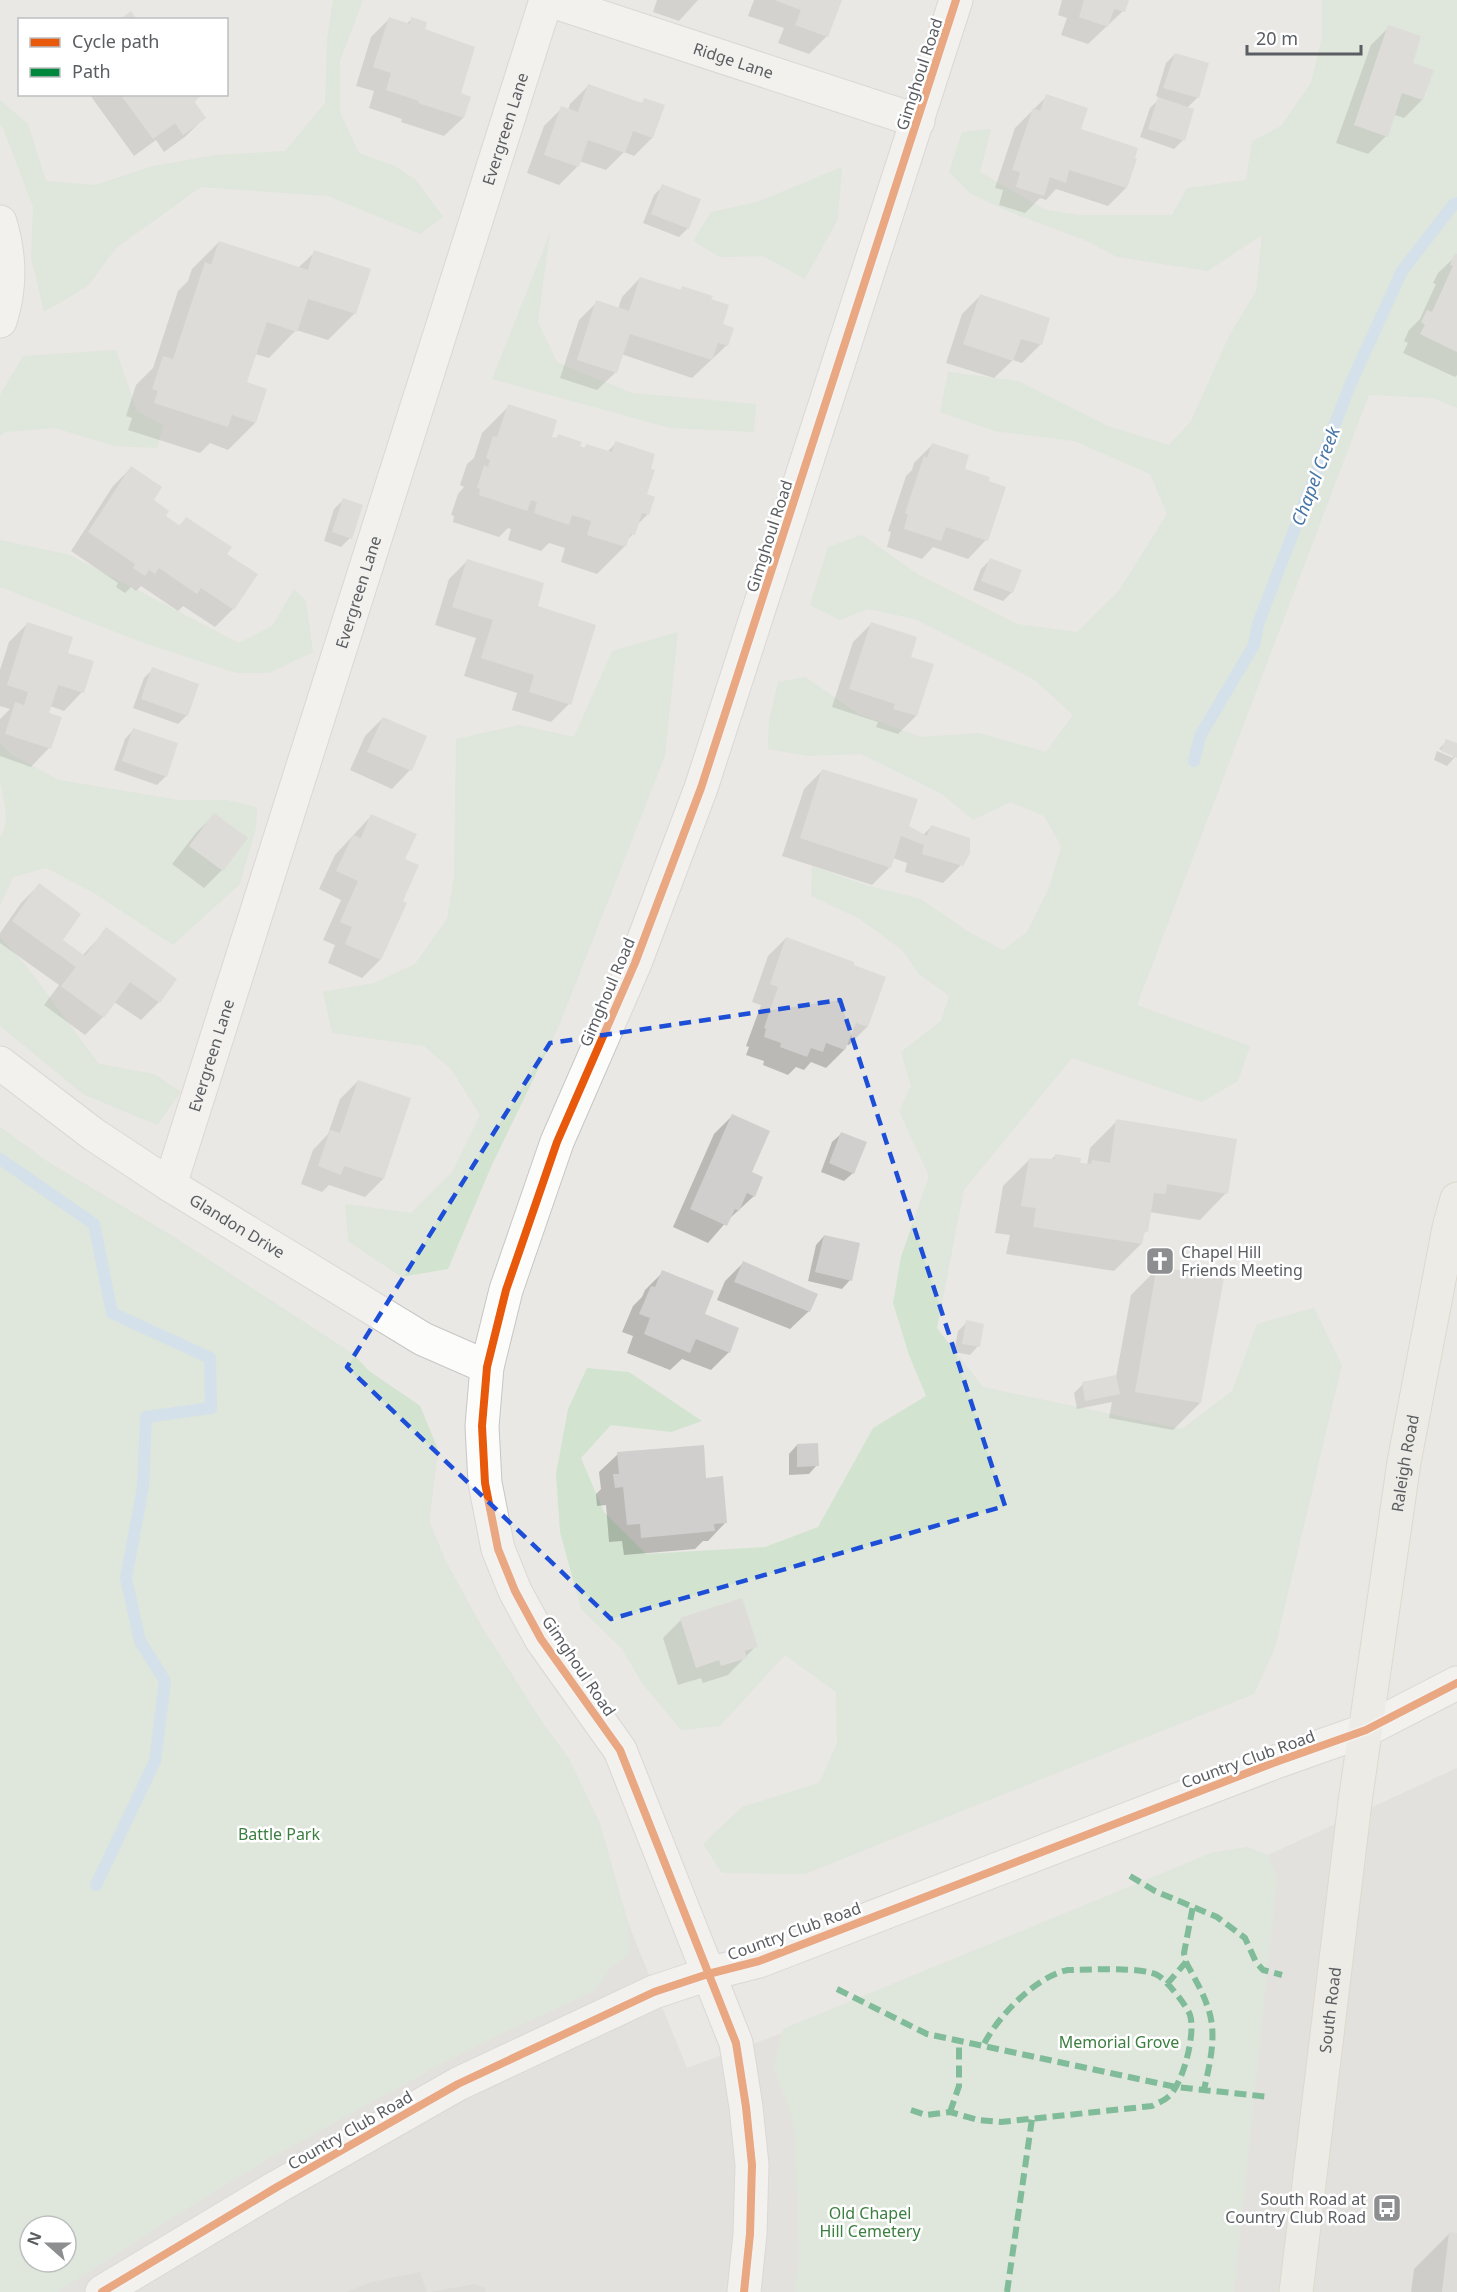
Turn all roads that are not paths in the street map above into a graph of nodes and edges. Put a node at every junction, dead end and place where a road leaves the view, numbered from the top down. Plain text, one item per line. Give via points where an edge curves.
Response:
1 (547, 0) edge
2 (956, 0) edge
3 (918, 121) junction
4 (0, 222) edge
5 (0, 321) edge
6 (0, 1063) edge
7 (170, 1185) junction
8 (1457, 1198) edge
9 (487, 1367) junction
10 (1457, 1683) edge
11 (1366, 1730) junction
12 (708, 1974) junction
13 (102, 2292) edge
14 (744, 2292) edge
15 (1296, 2292) edge

1 - 3 street, Ridge Lane
1 - 7 street, Evergreen Lane
2 - 3 street, Gimghoul Road
3 - 9 street, Gimghoul Road via 701,788 635,963 557,1142 506,1290
4 - 5 street via 7,252 8,288
6 - 7 street, Glandon Drive via 93,1134
7 - 9 street, Glandon Drive via 423,1339
8 - 11 main road, Raleigh Road via 1404,1462
9 - 12 street, Gimghoul Road via 482,1426 485,1483 498,1549 541,1639 620,1750
10 - 11 street, Country Club Road
11 - 12 street, Country Club Road via 759,1961
11 - 15 main road, South Road
12 - 13 street, Country Club Road via 654,1992 458,2084
12 - 14 street, Gimghoul Road via 736,2043 746,2107 752,2165

